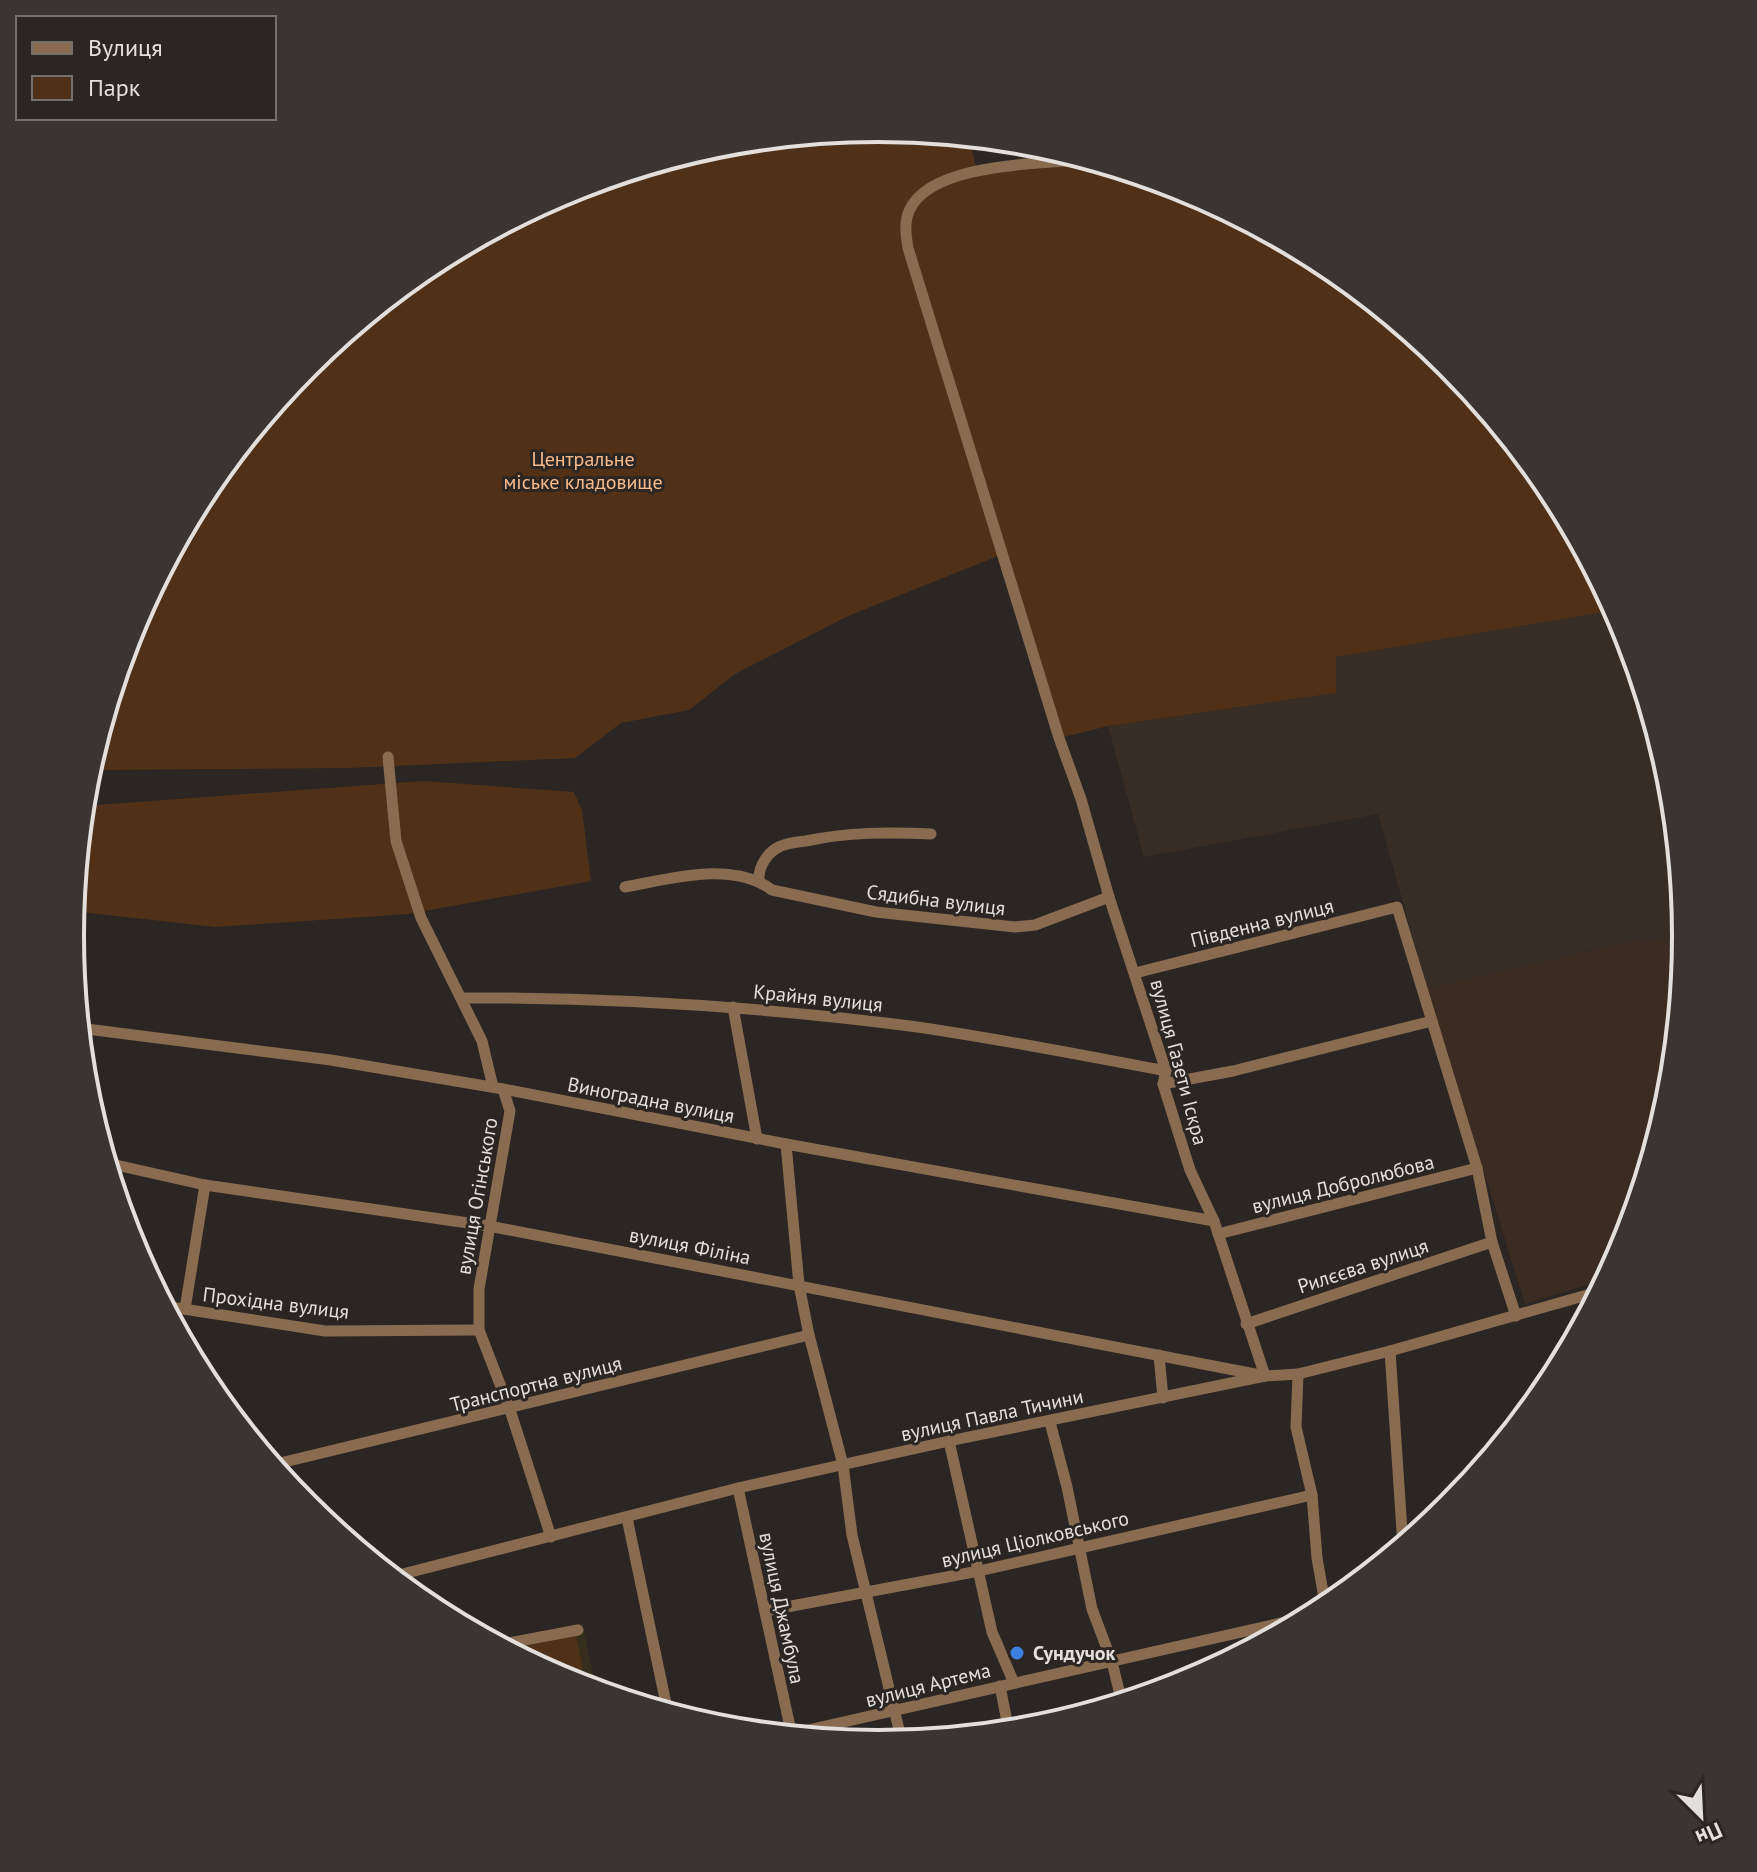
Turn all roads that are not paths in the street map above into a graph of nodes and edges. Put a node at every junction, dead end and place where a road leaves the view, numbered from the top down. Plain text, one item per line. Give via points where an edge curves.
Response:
1 (1055, 162) edge
2 (388, 757) dead end
3 (931, 834) dead end
4 (759, 880) junction
5 (625, 887) dead end
6 (1109, 897) junction
7 (1135, 973) junction
8 (462, 998) junction
9 (733, 1007) junction
10 (1432, 1021) junction
11 (90, 1029) edge
12 (1166, 1071) junction
13 (1163, 1084) junction
14 (498, 1088) junction
15 (757, 1139) junction
16 (786, 1144) junction
17 (118, 1166) edge
18 (1477, 1168) junction
19 (205, 1185) junction
20 (1214, 1221) junction
21 (489, 1226) junction
22 (1218, 1234) junction
23 (1492, 1242) junction
24 (799, 1285) junction
25 (1587, 1295) edge
26 (177, 1308) edge
27 (185, 1309) junction
28 (1516, 1316) junction
29 (1246, 1324) junction
30 (479, 1330) junction
31 (809, 1335) junction
32 (1390, 1351) junction
33 (1159, 1355) junction
34 (1298, 1374) junction
35 (1265, 1376) junction
36 (1163, 1398) junction
37 (510, 1410) junction
38 (1050, 1422) junction
39 (949, 1441) junction
40 (283, 1462) edge
41 (843, 1465) junction
42 (738, 1488) junction
43 (1312, 1495) junction
44 (627, 1518) junction
45 (1402, 1533) edge
46 (551, 1537) junction
47 (1078, 1547) junction
48 (979, 1571) junction
49 (405, 1573) edge
50 (866, 1593) junction
51 (1323, 1594) edge
52 (765, 1611) junction
53 (1275, 1624) edge
54 (578, 1630) dead end
55 (514, 1642) edge
56 (1112, 1662) junction
57 (1014, 1683) junction
58 (1000, 1686) junction
59 (1119, 1692) edge
60 (665, 1701) edge
61 (896, 1713) junction
62 (1007, 1720) edge
63 (788, 1725) edge
64 (821, 1728) edge
65 (899, 1730) edge

1 - 6 street, вулиця Газети Іскра via 950,177 914,202 906,232
2 - 8 street, вулиця Огінського via 396,841 421,918
3 - 4 street via 876,831 779,846 763,861
4 - 5 street, Сядибна вулиця via 701,875
4 - 6 street, Сядибна вулиця via 772,890 876,912 1015,927 1035,925
6 - 7 street, вулиця Газети Іскра
7 - 10 street, Південна вулиця via 1397,907
7 - 12 street, вулиця Газети Іскра
8 - 9 street, Крайня вулиця
8 - 14 street, вулиця Огінського
9 - 12 street, Крайня вулиця via 911,1027
9 - 15 street
10 - 13 street
10 - 18 street
11 - 14 street, Виноградна вулиця
12 - 13 street, вулиця Газети Іскра
13 - 20 street, вулиця Газети Іскра via 1190,1170
14 - 15 street, Виноградна вулиця
14 - 21 street, вулиця Огінського via 510,1111
15 - 16 street, Виноградна вулиця
16 - 20 street, Виноградна вулиця
16 - 24 street
17 - 19 street, вулиця Філіна
18 - 22 street, вулиця Добролюбова
18 - 23 street
19 - 21 street, вулиця Філіна
19 - 27 street
20 - 22 street, вулиця Газети Іскра
21 - 24 street, вулиця Філіна
21 - 30 street, вулиця Огінського
22 - 29 street, вулиця Газети Іскра
23 - 28 street
23 - 29 street, Рилєєва вулиця
24 - 31 street
24 - 33 street, вулиця Філіна
25 - 28 street, вулиця Павла Тичини
26 - 27 street, Прохідна вулиця
27 - 30 street, Прохідна вулиця via 325,1331
28 - 32 street, вулиця Павла Тичини
29 - 35 street, вулиця Газети Іскра
30 - 37 street, вулиця Огінського
31 - 37 street, Транспортна вулиця
31 - 41 street
32 - 34 street, вулиця Павла Тичини
32 - 45 street
33 - 35 street, вулиця Філіна
33 - 36 street
34 - 35 street, вулиця Павла Тичини
34 - 43 street via 1296,1427
35 - 36 street, вулиця Павла Тичини
36 - 38 street, вулиця Павла Тичини
37 - 40 street, Транспортна вулиця
37 - 46 street, вулиця Огінського
38 - 39 street, вулиця Павла Тичини
38 - 47 street
39 - 41 street, вулиця Павла Тичини
39 - 48 street
41 - 42 street, вулиця Павла Тичини
41 - 50 street
42 - 44 street, вулиця Павла Тичини
42 - 52 street, вулиця Джамбула
43 - 47 street, вулиця Ціолковського
43 - 51 street
44 - 46 street, вулиця Павла Тичини
44 - 60 street
46 - 49 street, вулиця Павла Тичини
47 - 48 street, вулиця Ціолковського
47 - 56 street via 1092,1609
48 - 50 street, вулиця Ціолковського
48 - 57 street via 992,1632
50 - 52 street, вулиця Ціолковського
50 - 61 street
52 - 63 street, вулиця Джамбула
53 - 56 street, вулиця Артема
54 - 55 street
56 - 57 street, вулиця Артема
56 - 59 street
57 - 58 street, вулиця Артема
58 - 61 street, вулиця Артема
58 - 62 street
61 - 64 street, вулиця Артема
61 - 65 street

